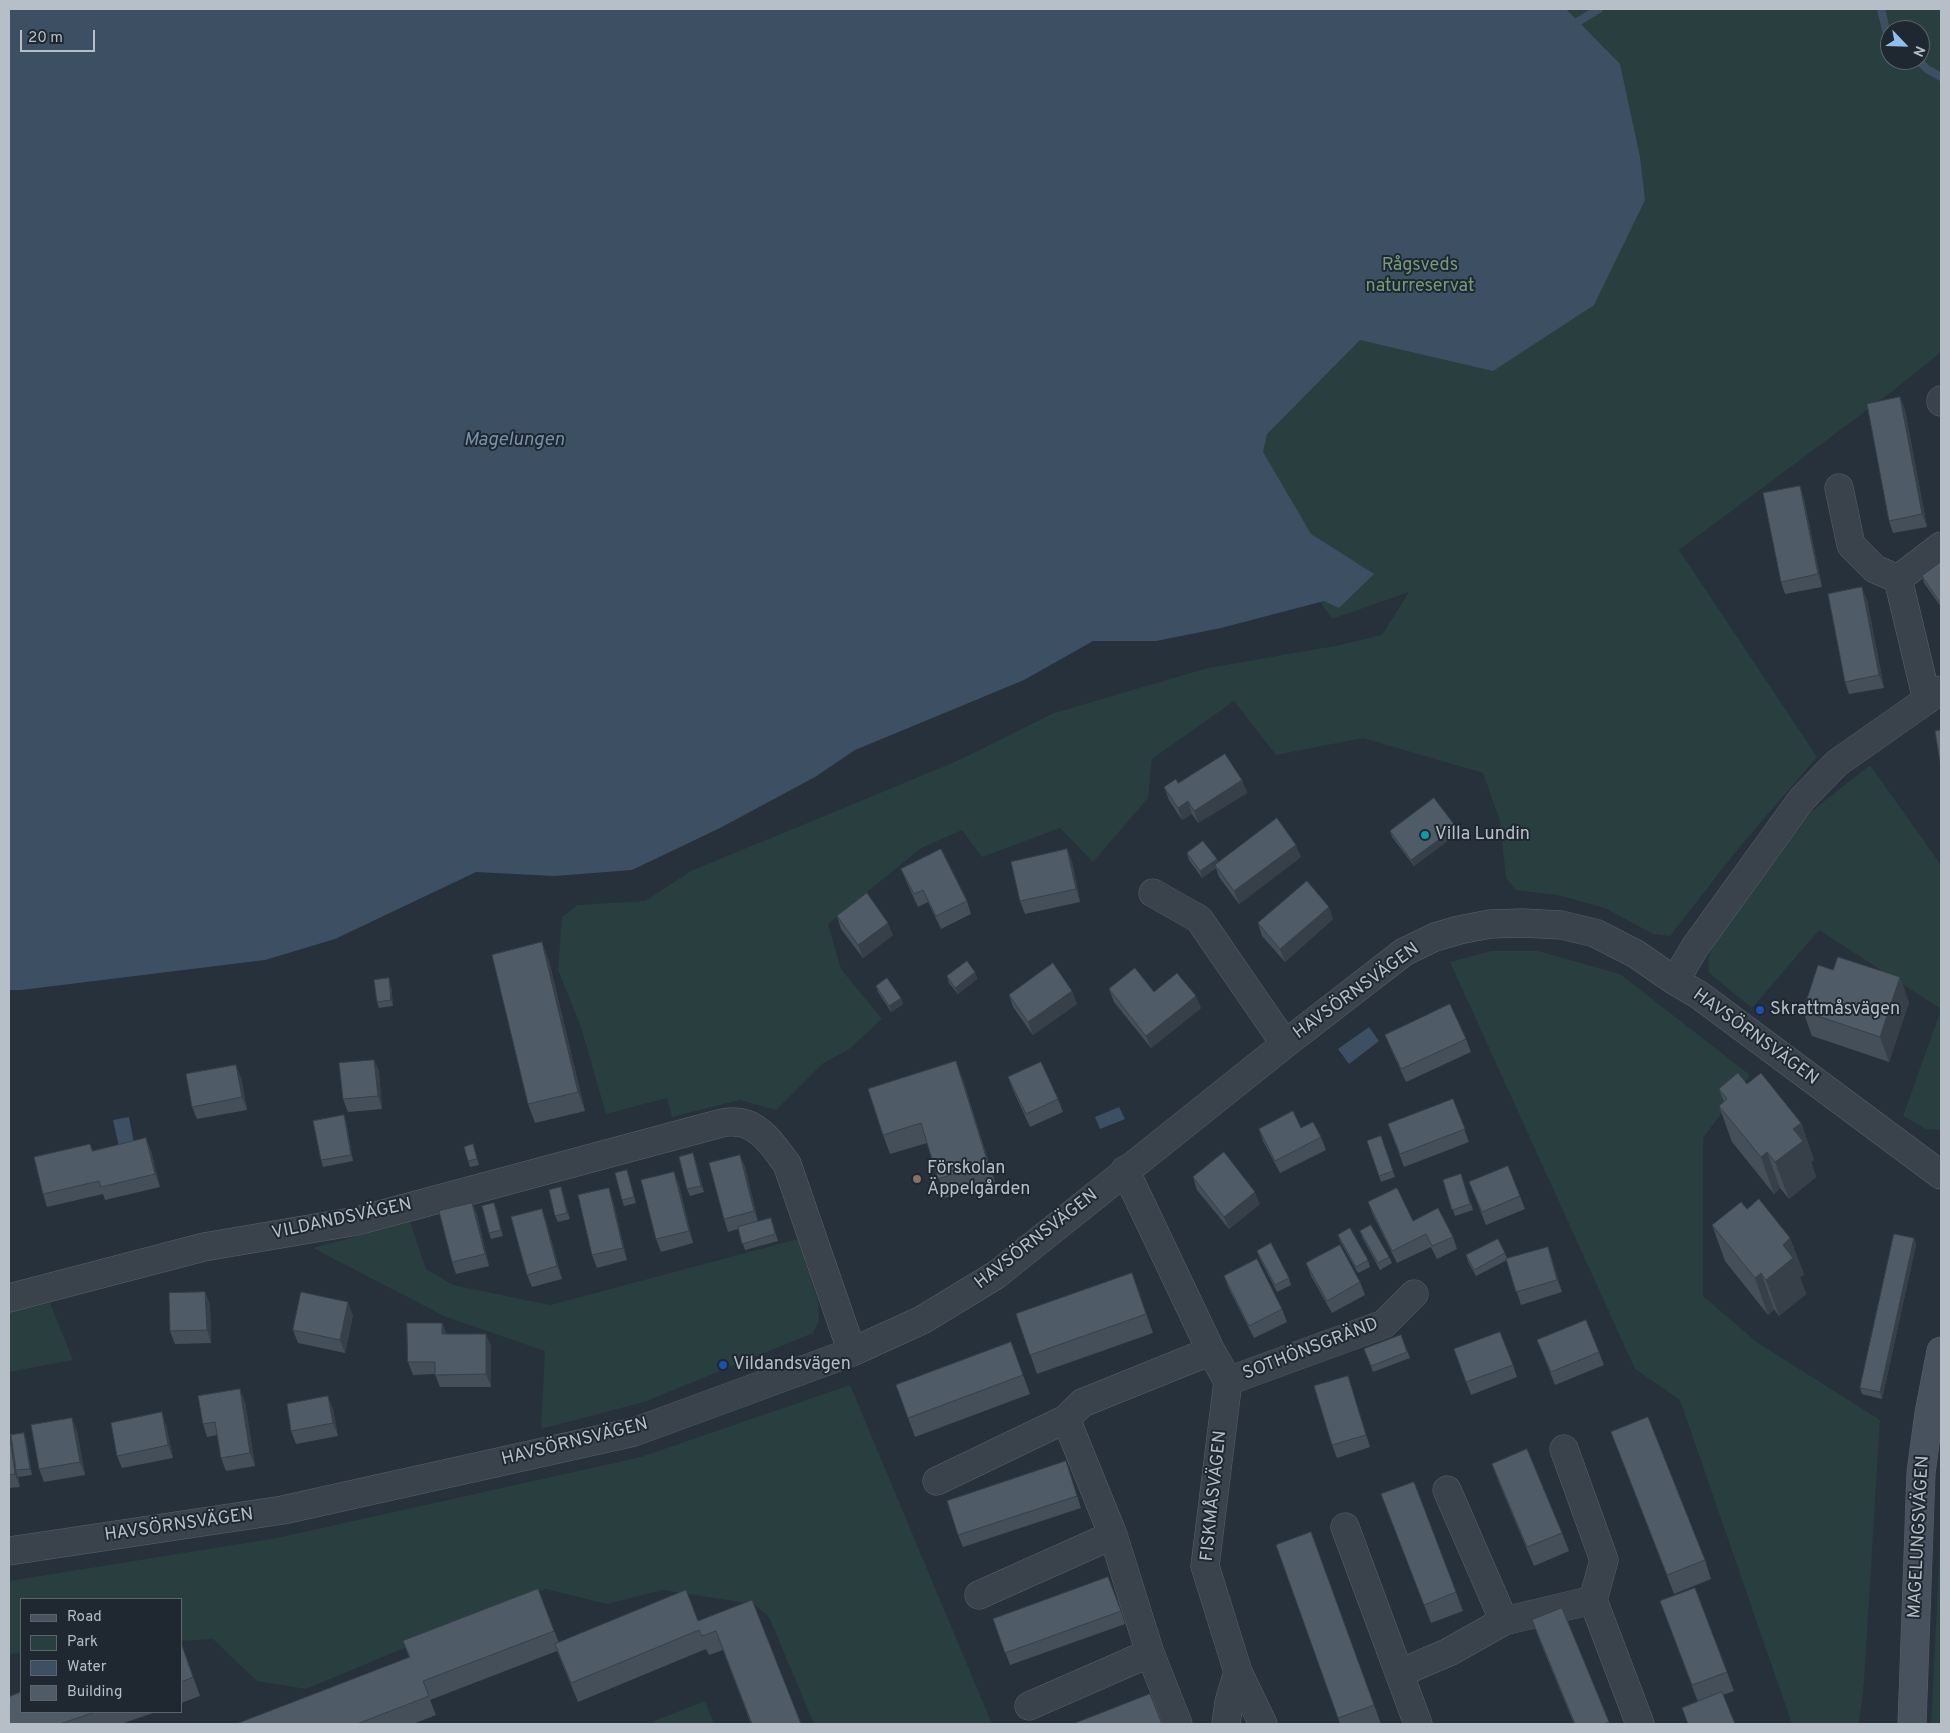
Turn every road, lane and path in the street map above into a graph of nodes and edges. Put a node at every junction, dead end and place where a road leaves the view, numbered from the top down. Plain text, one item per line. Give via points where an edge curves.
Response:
1 (1839, 488) dead end
2 (1941, 546) edge
3 (1898, 578) junction
4 (1934, 695) edge
5 (1153, 893) dead end
6 (1675, 981) junction
7 (1285, 1044) junction
8 (1126, 1170) junction
9 (1941, 1176) edge
10 (1414, 1294) dead end
11 (9, 1298) edge
12 (1211, 1351) junction
13 (1941, 1351) edge
14 (852, 1352) junction
15 (1228, 1381) junction
16 (1066, 1418) junction
17 (1564, 1449) dead end
18 (937, 1480) dead end
19 (1448, 1490) dead end
20 (1345, 1527) dead end
21 (1113, 1535) junction
22 (9, 1551) edge
23 (979, 1595) dead end
24 (1593, 1600) junction
25 (1504, 1621) junction
26 (1150, 1653) junction
27 (1238, 1672) junction
28 (1400, 1673) junction
29 (1029, 1706) dead end
30 (1178, 1724) edge
31 (1226, 1724) edge
32 (1263, 1724) edge
33 (1418, 1724) edge
34 (1640, 1724) edge
35 (1912, 1724) edge

1 - 3 street via 1851,545 1875,569
2 - 3 street
3 - 4 street
4 - 6 street via 1837,763 1802,799
5 - 7 street via 1199,919
6 - 7 street, HAVSÖRNSVÄGEN via 1636,954 1595,933 1561,925 1490,924 1434,937 1404,952
6 - 9 street, HAVSÖRNSVÄGEN via 1699,995
7 - 8 street, HAVSÖRNSVÄGEN
8 - 12 street
8 - 14 street, HAVSÖRNSVÄGEN via 996,1275 922,1320
10 - 15 street, SOTHÖNSGRÄND via 1384,1324
11 - 14 street, VILDANDSVÄGEN via 204,1247 356,1220 707,1126 734,1122 754,1127 786,1164
12 - 15 street
12 - 16 street via 1082,1404
13 - 35 main road, MAGELUNGSVÄGEN via 1921,1473
14 - 22 street, HAVSÖRNSVÄGEN via 634,1432 283,1510
15 - 27 street, FISKMÅSVÄGEN via 1205,1566
16 - 18 street
16 - 21 street
17 - 24 street via 1604,1560
19 - 25 street
20 - 28 street
21 - 23 street
21 - 26 street
24 - 25 street
24 - 34 street
25 - 28 street via 1448,1652
26 - 29 street
26 - 30 street
27 - 31 street
27 - 32 street, FISKMÅSVÄGEN
28 - 33 street

